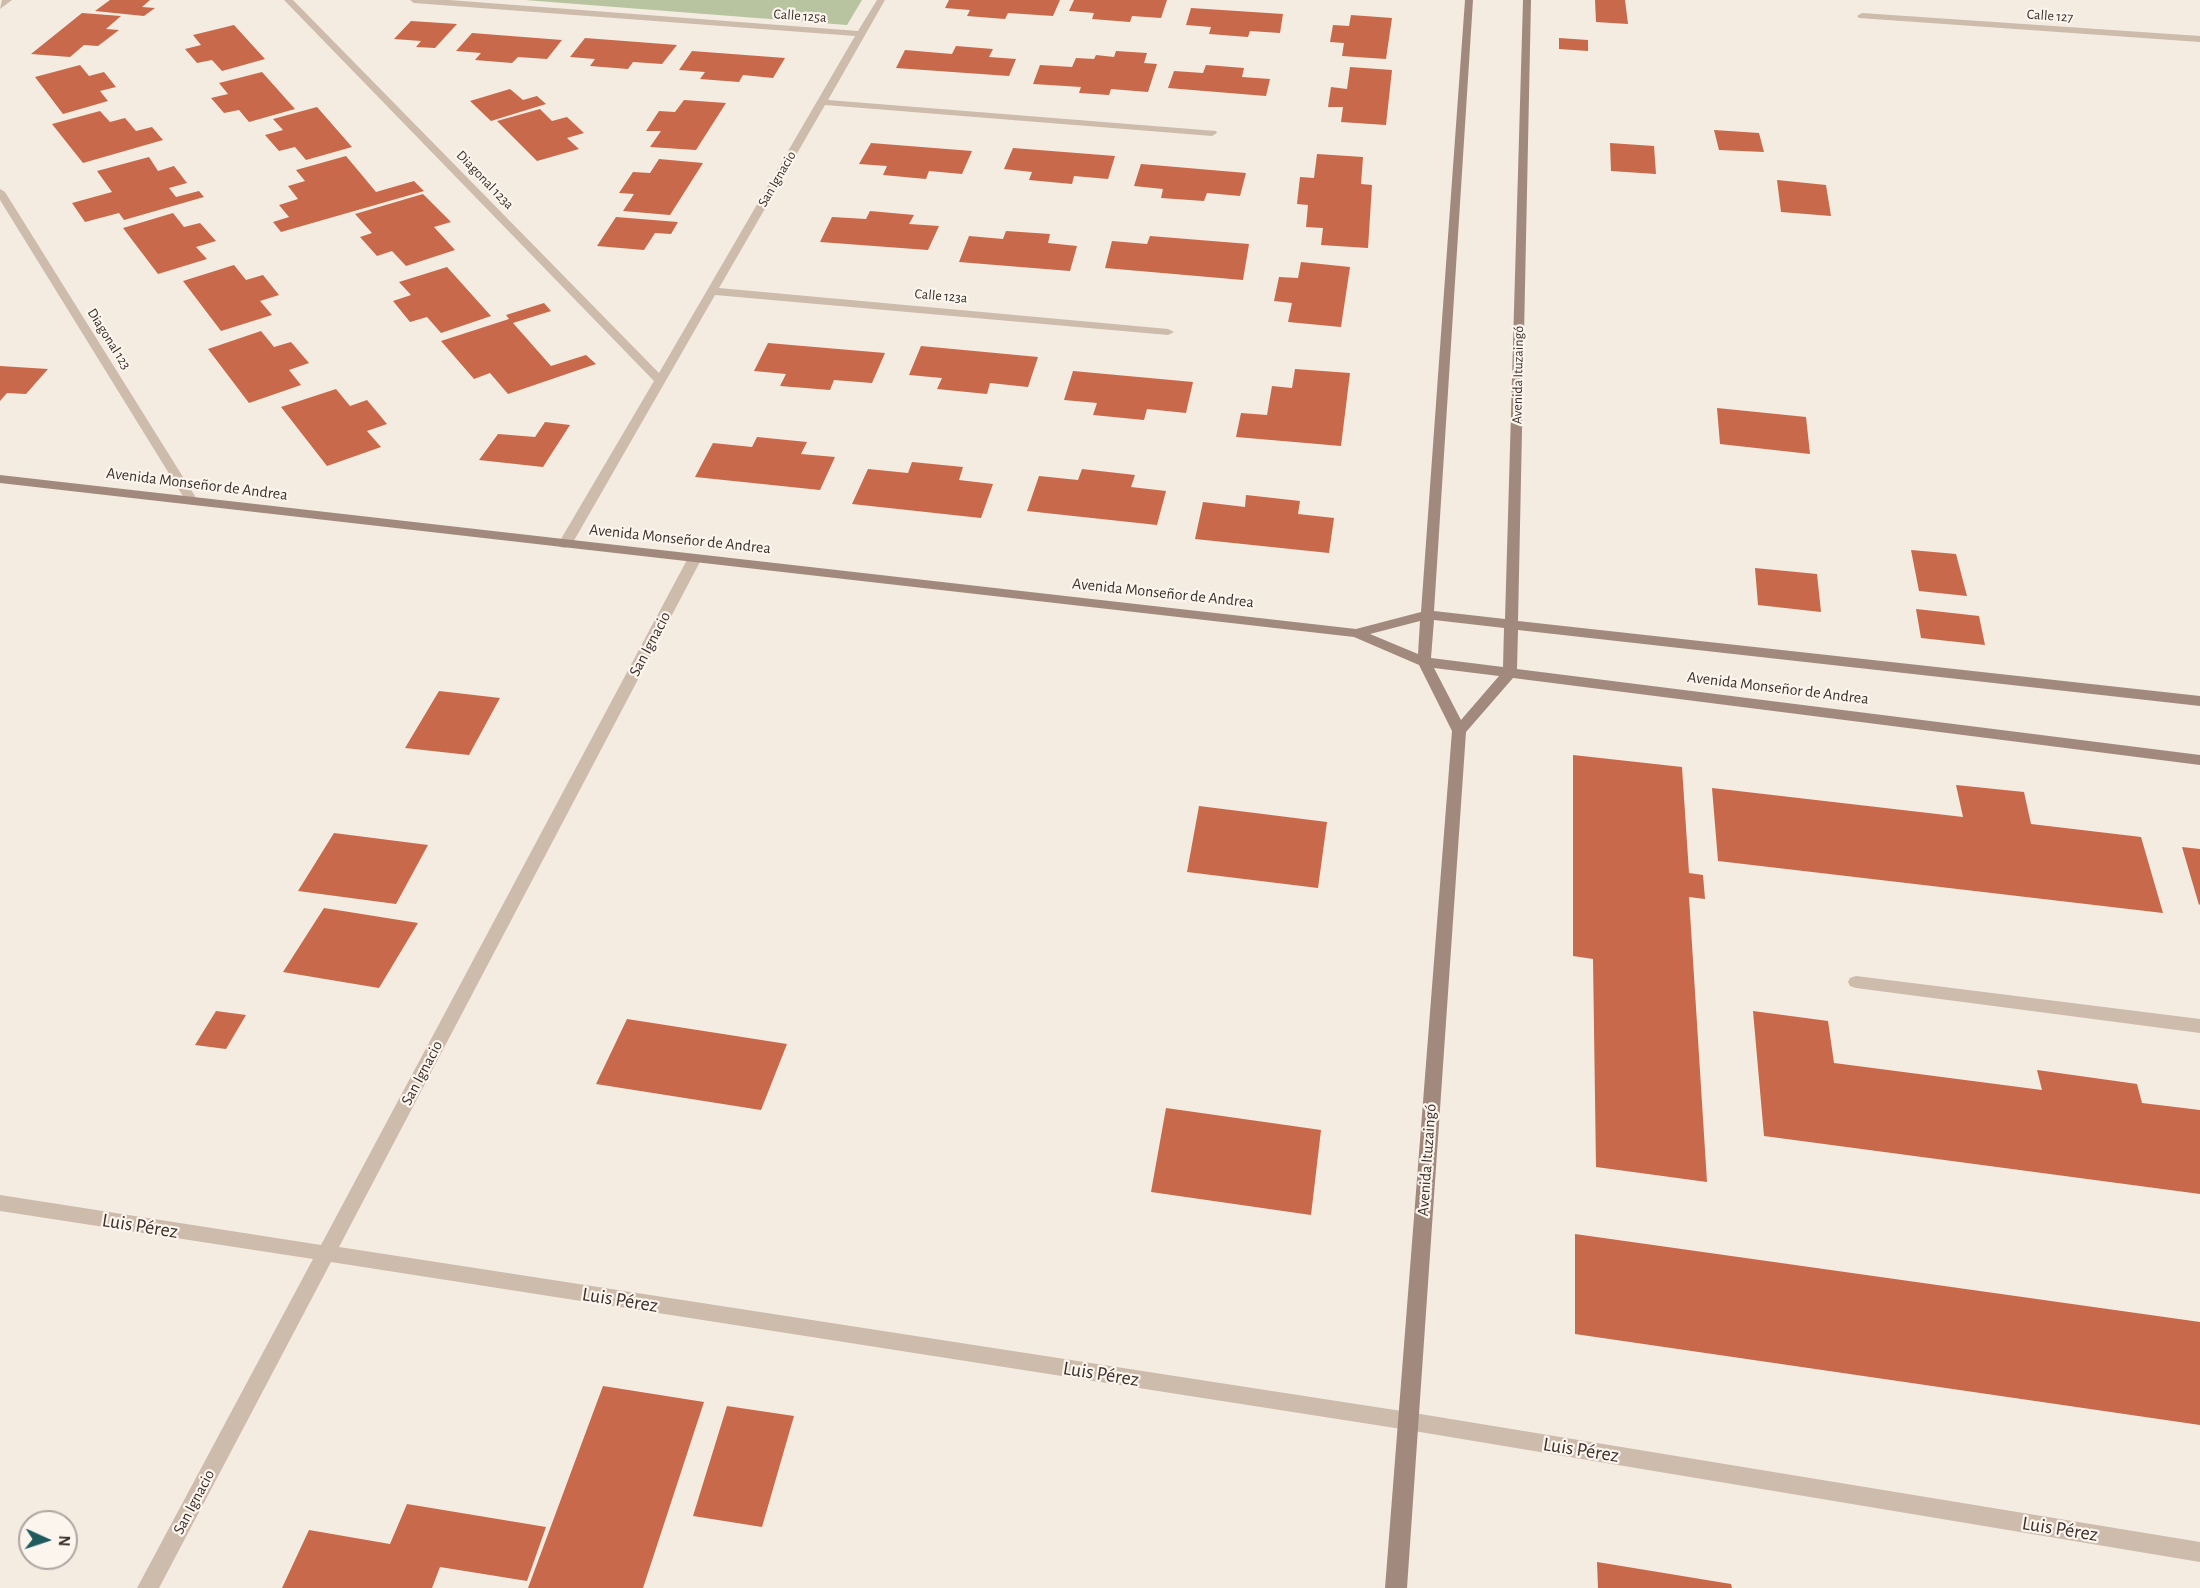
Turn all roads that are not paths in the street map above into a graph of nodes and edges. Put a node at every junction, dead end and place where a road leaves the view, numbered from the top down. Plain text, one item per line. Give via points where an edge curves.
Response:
1 (8, 0) edge
2 (288, 0) edge
3 (414, 0) edge
4 (881, 0) edge
5 (1469, 0) edge
6 (1527, 0) edge
7 (0, 6) edge
8 (1862, 16) dead end
9 (861, 34) junction
10 (2200, 39) edge
11 (822, 102) junction
12 (1212, 133) dead end
13 (0, 192) edge
14 (713, 291) junction
15 (1168, 332) dead end
16 (660, 381) junction
17 (1, 480) edge
18 (192, 501) junction
19 (565, 544) junction
20 (695, 558) junction
21 (1427, 615) junction
22 (1512, 624) junction
23 (1356, 633) junction
24 (1424, 662) junction
25 (1510, 672) junction
26 (2200, 701) edge
27 (1459, 731) junction
28 (2200, 760) edge
29 (1856, 982) dead end
30 (2200, 1026) edge
31 (0, 1203) edge
32 (325, 1255) junction
33 (1408, 1421) junction
34 (2200, 1552) edge
35 (148, 1588) edge
36 (1396, 1588) edge

1 - 7 street
2 - 16 street, Diagonal 123a
3 - 9 street, Calle 125a
4 - 9 street, San Ignacio
5 - 21 main road
6 - 22 main road, Avenida Ituzaingó
8 - 10 street, Calle 127
9 - 11 street, San Ignacio
11 - 12 street
11 - 14 street, San Ignacio
13 - 18 street, Diagonal 123
14 - 15 street, Calle 123a
14 - 16 street, San Ignacio
16 - 19 street, San Ignacio
17 - 18 main road, Avenida Monseñor de Andrea
18 - 19 main road, Avenida Monseñor de Andrea
19 - 20 main road, Avenida Monseñor de Andrea
20 - 23 main road, Avenida Monseñor de Andrea
20 - 32 street, San Ignacio
21 - 22 main road, Avenida Monseñor de Andrea
21 - 23 main road, Avenida Monseñor de Andrea
21 - 24 main road
22 - 25 main road, Avenida Ituzaingó
22 - 26 main road, Avenida Monseñor de Andrea
23 - 24 main road, Avenida Monseñor de Andrea
24 - 25 main road, Avenida Monseñor de Andrea
24 - 27 main road
25 - 27 main road
25 - 28 main road, Avenida Monseñor de Andrea
27 - 33 main road, Avenida Ituzaingó
29 - 30 street
31 - 32 street, Luis Pérez
32 - 33 street, Luis Pérez
32 - 35 street, San Ignacio
33 - 34 street, Luis Pérez
33 - 36 main road, Avenida Ituzaingó

